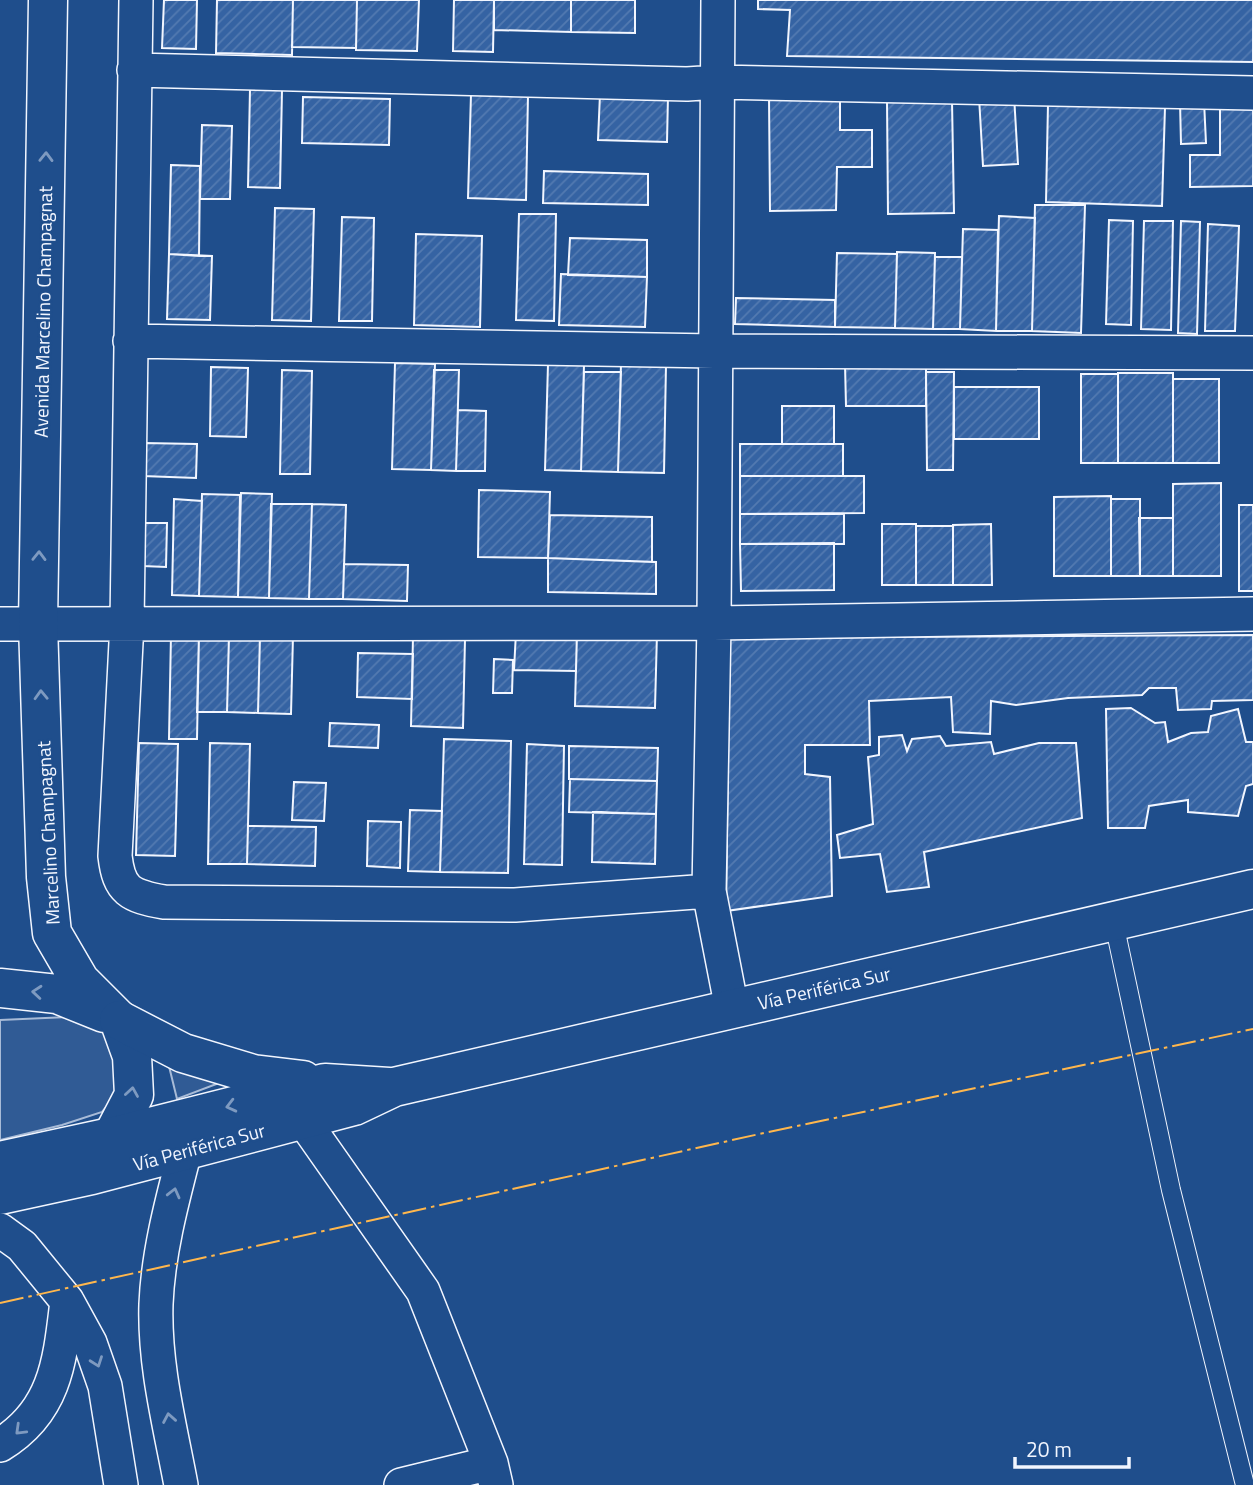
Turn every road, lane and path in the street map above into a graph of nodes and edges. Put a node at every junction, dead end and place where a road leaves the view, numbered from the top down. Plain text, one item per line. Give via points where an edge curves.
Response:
1 (48, 0) edge
2 (136, 0) edge
3 (718, 0) edge
4 (134, 69) junction
5 (718, 82) junction
6 (1253, 93) edge
7 (130, 341) junction
8 (714, 351) junction
9 (1253, 353) edge
10 (1253, 614) edge
11 (127, 623) junction
12 (714, 623) junction
13 (0, 624) edge
14 (38, 624) junction
15 (1253, 889) edge
16 (709, 891) junction
17 (1114, 923) junction
18 (0, 988) edge
19 (732, 1009) junction
20 (118, 1020) junction
21 (326, 1083) junction
22 (394, 1087) junction
23 (303, 1120) junction
24 (115, 1136) junction
25 (184, 1151) junction
26 (0, 1161) edge
27 (92, 1175) junction
28 (0, 1195) edge
29 (0, 1230) edge
30 (67, 1300) junction
31 (0, 1445) edge
32 (493, 1474) edge
33 (121, 1485) edge
34 (181, 1485) edge
35 (401, 1485) edge
36 (1245, 1485) edge

14 -> 1 main road, Avenida Marcelino Champagnat
2 - 4 street
3 - 5 street
4 - 5 street
4 - 7 street
5 - 6 street
5 - 8 street
7 - 8 street
7 - 11 street
8 - 9 street
8 - 12 street
10 - 12 street
11 - 12 street
11 - 14 street
11 - 16 street via 115,856 117,875 125,888 143,898 164,902 515,905
12 - 16 street
13 - 14 street
20 -> 14 main road, Marcelino Champagnat via 80,981 52,933
15 - 17 main road, Vía Periférica Sur
16 - 19 street
17 - 19 main road, Vía Periférica Sur
17 - 36 lane via 1171,1191
20 -> 18 main road via 57,993
19 - 22 main road, Vía Periférica Sur
20 - 21 main road via 195,1057 253,1074
24 -> 20 main road, Marcelino Champagnat via 134,1095 132,1056
21 - 22 main road, Vía Periférica Sur
21 -> 24 main road, Vía Periférica Sur
22 - 23 main road, Vía Periférica Sur via 354,1106
23 - 25 main road, Vía Periférica Sur
23 - 32 street via 423,1291
24 - 26 main road, Vía Periférica Sur
24 - 27 main road, Marcelino Champagnat
25 - 27 main road, Vía Periférica Sur
34 -> 25 street via 159,1366 156,1305
27 - 28 main road, Vía Periférica Sur
29 - 30 street via 22,1246
30 -> 31 street via 55,1379 39,1410
30 -> 33 street via 105,1385
32 - 35 street

